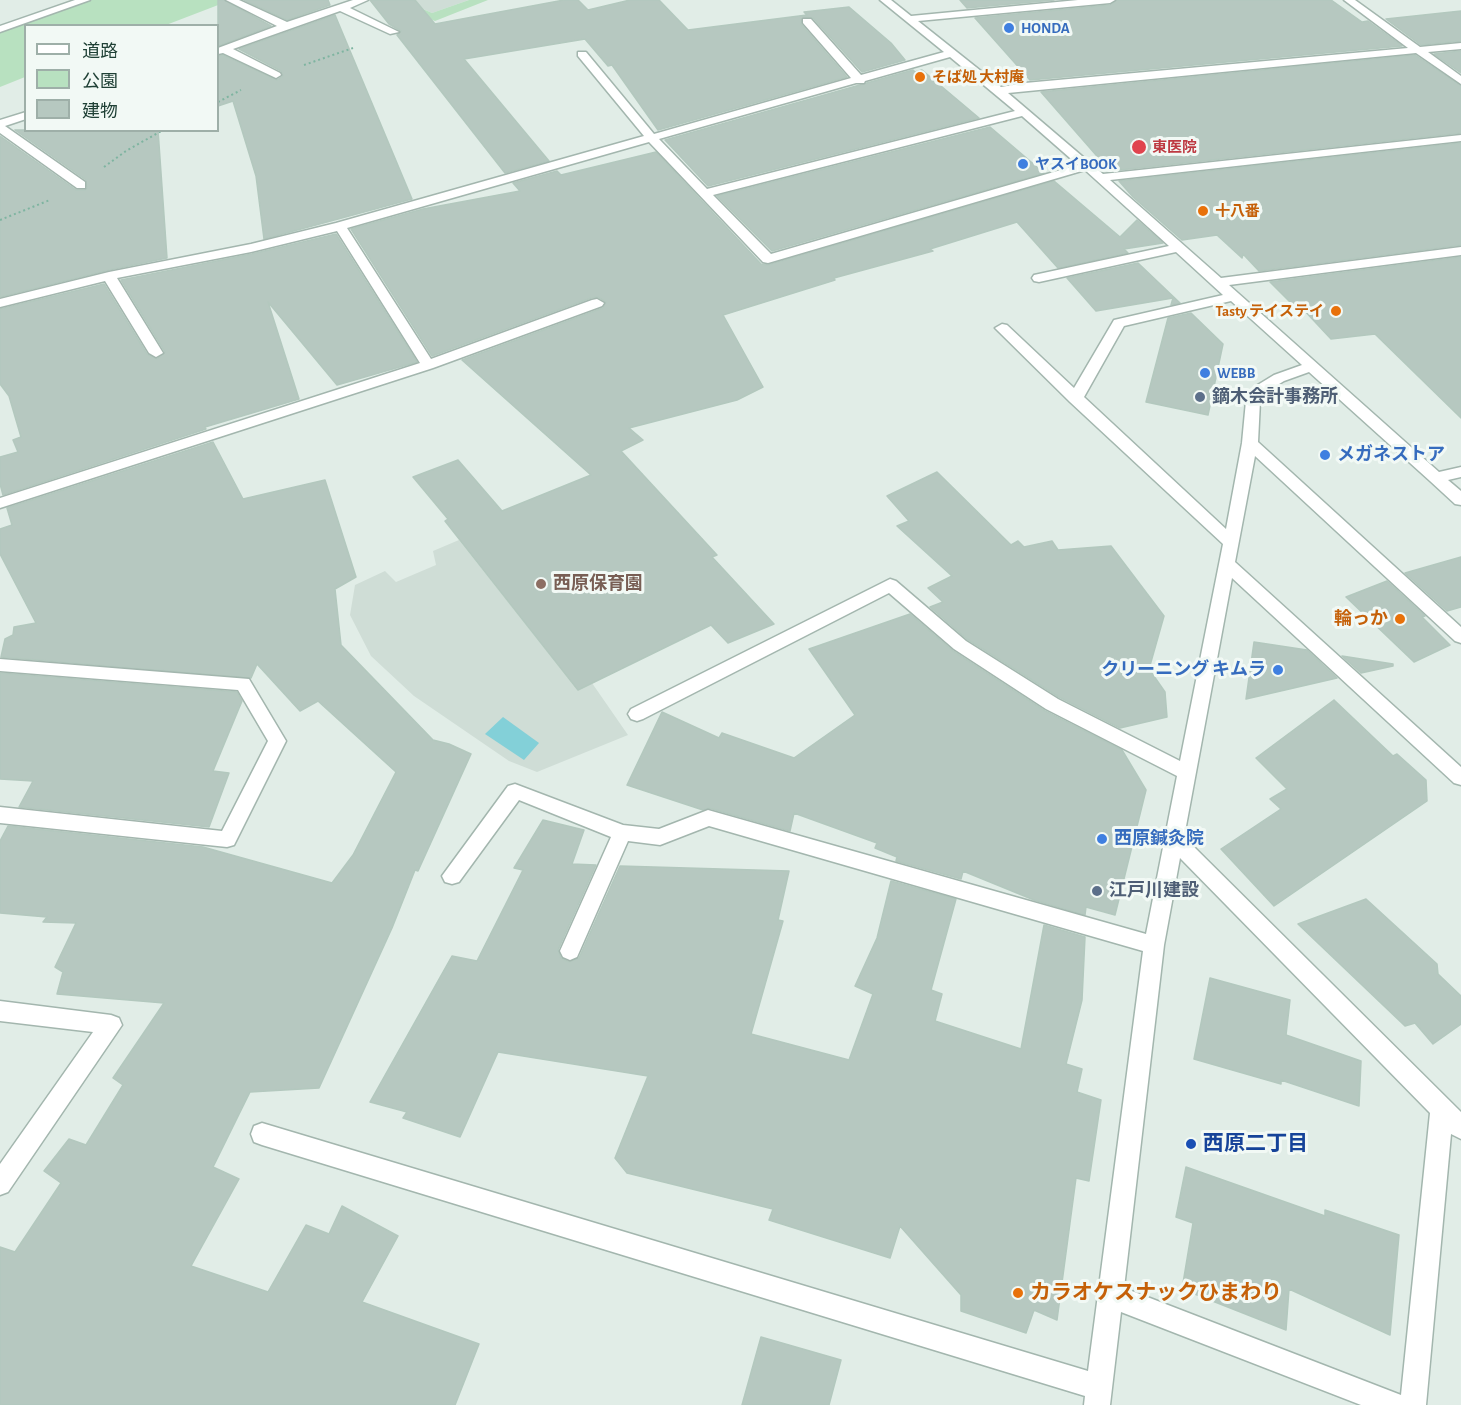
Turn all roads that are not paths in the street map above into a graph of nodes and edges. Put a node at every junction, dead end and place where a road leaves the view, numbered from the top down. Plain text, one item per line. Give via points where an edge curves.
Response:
1 (85, 0) edge
2 (231, 0) edge
3 (363, 0) edge
4 (885, 0) edge
5 (1110, 0) edge
6 (1349, 0) edge
7 (340, 8) junction
8 (910, 19) junction
9 (807, 21) dead end
10 (286, 27) junction
11 (0, 29) edge
12 (394, 32) road end
13 (1461, 46) edge
14 (221, 50) edge
15 (1418, 50) junction
16 (952, 53) junction
17 (582, 54) dead end
18 (276, 75) road end
19 (860, 81) junction
20 (1461, 81) edge
21 (999, 91) junction
22 (1024, 112) junction
23 (24, 116) edge
24 (0, 124) edge
25 (0, 128) edge
26 (1461, 138) edge
27 (652, 139) junction
28 (1087, 166) junction
29 (1100, 178) junction
30 (81, 185) dead end
31 (706, 193) junction
32 (340, 226) junction
33 (1177, 248) junction
34 (1461, 251) edge
35 (109, 276) junction
36 (1039, 278) dead end
37 (1216, 283) junction
38 (1232, 297) junction
39 (0, 303) edge
40 (597, 303) dead end
41 (1002, 328) dead end
42 (156, 353) dead end
43 (428, 365) junction
44 (1310, 367) junction
45 (1075, 399) junction
46 (1250, 443) junction
47 (1461, 472) edge
48 (1435, 478) junction
49 (1461, 501) edge
50 (0, 503) edge
51 (1231, 543) junction
52 (1227, 564) junction
53 (1461, 637) edge
54 (0, 665) edge
55 (637, 714) dead end
56 (1187, 773) junction
57 (1461, 778) edge
58 (0, 815) edge
59 (622, 833) junction
60 (1174, 839) junction
61 (452, 876) dead end
62 (1154, 945) junction
63 (570, 951) dead end
64 (0, 1011) edge
65 (1442, 1111) junction
66 (1461, 1128) edge
67 (262, 1134) dead end
68 (0, 1184) edge
69 (1110, 1295) junction
70 (1098, 1396) edge
71 (1395, 1405) edge
72 (1413, 1405) edge

1 - 11 street
2 - 10 street
3 - 7 street
4 - 8 street
5 - 8 street
6 - 15 street
7 - 10 street
7 - 12 street
8 - 16 street
9 - 19 street
10 - 14 street
13 - 15 street
14 - 18 street
15 - 20 street
15 - 21 street
16 - 19 street
16 - 21 street
17 - 27 street
19 - 27 street
21 - 22 street
22 - 28 street
22 - 31 street
23 - 24 street
25 - 30 street
26 - 29 street
27 - 31 street
27 - 32 street
28 - 29 street
28 - 31 street via 768,259
29 - 33 street
32 - 35 street
32 - 43 street
33 - 36 street
33 - 37 street
34 - 37 street
35 - 39 street
35 - 42 street
37 - 38 street
38 - 44 street
38 - 45 street via 1119,323
40 - 43 street
41 - 45 street
43 - 50 street
44 - 46 street via 1261,388 1253,401
44 - 48 street
45 - 51 street
46 - 51 street
46 - 53 street
47 - 48 street
48 - 49 street
51 - 52 street
52 - 56 street
52 - 57 street
54 - 58 street via 243,684 277,741 227,839
55 - 56 street via 890,585 960,645 1052,704
56 - 60 street
59 - 61 street via 515,791
59 - 62 street via 660,837 708,818
59 - 63 street
60 - 62 street
60 - 65 street
62 - 69 street
64 - 68 street via 111,1025
65 - 66 street
65 - 72 street
67 - 70 street
69 - 70 street
69 - 71 street

